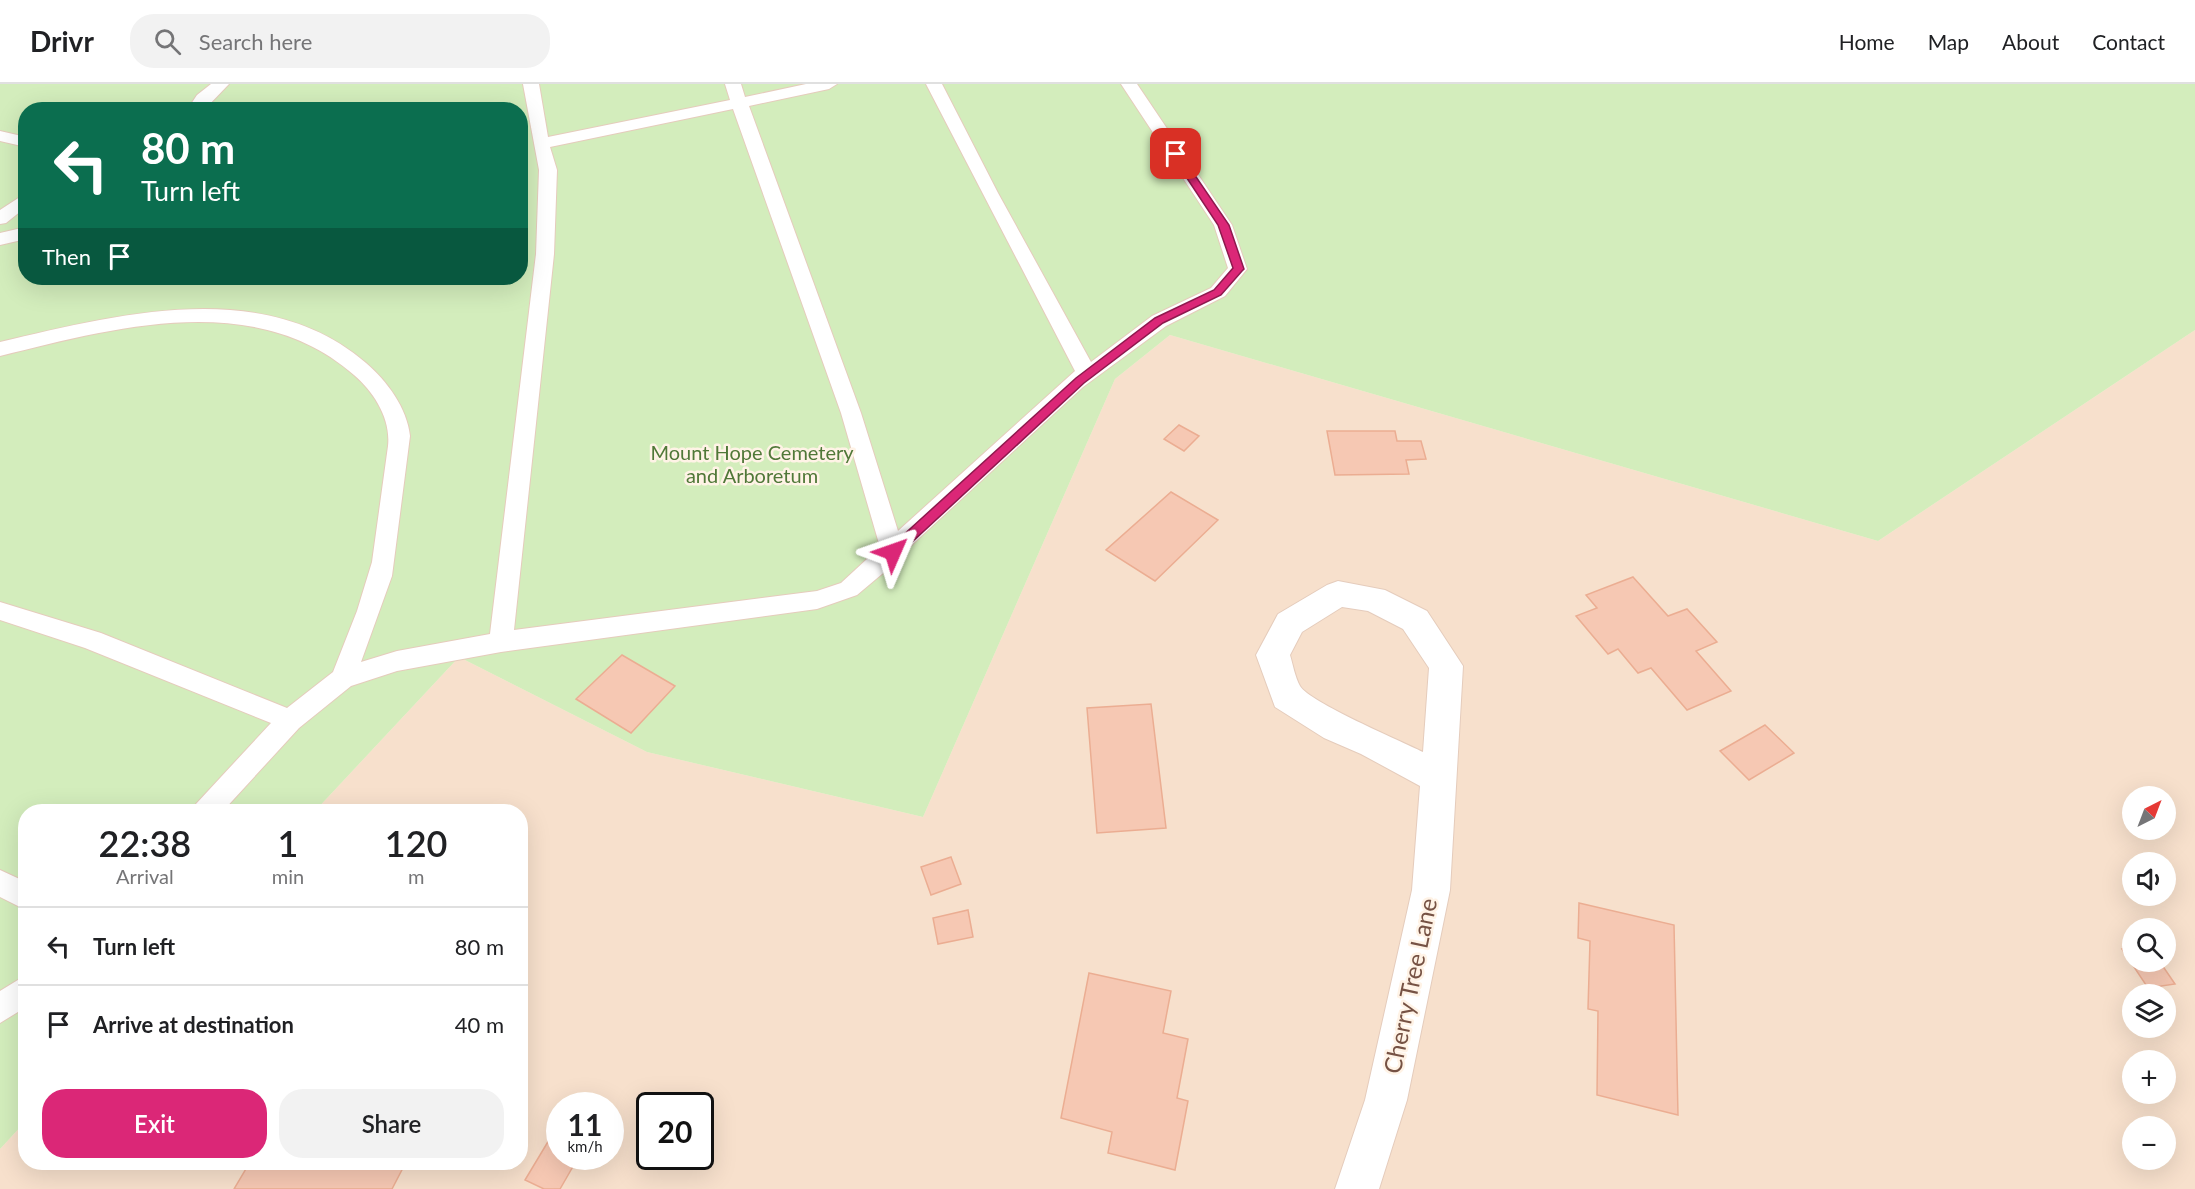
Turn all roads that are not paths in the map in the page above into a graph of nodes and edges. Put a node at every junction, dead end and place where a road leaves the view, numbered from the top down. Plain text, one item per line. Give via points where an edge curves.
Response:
1 (221, 84) edge
2 (531, 84) edge
3 (829, 84) edge
4 (934, 84) edge
5 (1129, 84) edge
6 (736, 92) edge
7 (200, 102) edge
8 (0, 136) edge
9 (18, 140) edge
10 (541, 144) junction
11 (18, 204) edge
12 (0, 219) edge
13 (18, 235) edge
14 (0, 239) edge
15 (0, 349) edge
16 (1080, 381) junction
17 (893, 552) junction
18 (0, 610) edge
19 (501, 642) junction
20 (343, 678) junction
21 (290, 720) junction
22 (1438, 778) junction
23 (212, 804) edge
24 (0, 883) edge
25 (18, 893) edge
26 (18, 995) edge
27 (0, 1009) edge
28 (1357, 1189) edge

1 - 7 lane
2 - 10 lane
3 - 6 lane
4 - 16 lane via 1072,344 1086,374
5 - 16 lane via 1223,225 1238,269 1218,292 1159,321
6 - 10 lane
6 - 17 lane via 851,413
8 - 9 lane
10 - 19 lane via 548,170 545,254
11 - 12 lane
13 - 14 lane
15 - 20 lane via 136,319 189,316 284,327 318,339 359,367 383,393 399,432 377,587
16 - 17 lane
17 - 19 lane via 849,589 817,600
18 - 21 lane via 92,640
19 - 20 lane via 397,661
20 - 21 lane
21 - 23 lane
22 - 22 street, Cherry Tree Lane via 1336,728 1287,697 1273,655 1290,623 1338,594 1374,599 1415,620 1446,666
22 - 28 street, Cherry Tree Lane via 1431,890 1386,1100
24 - 25 lane
26 - 27 lane

